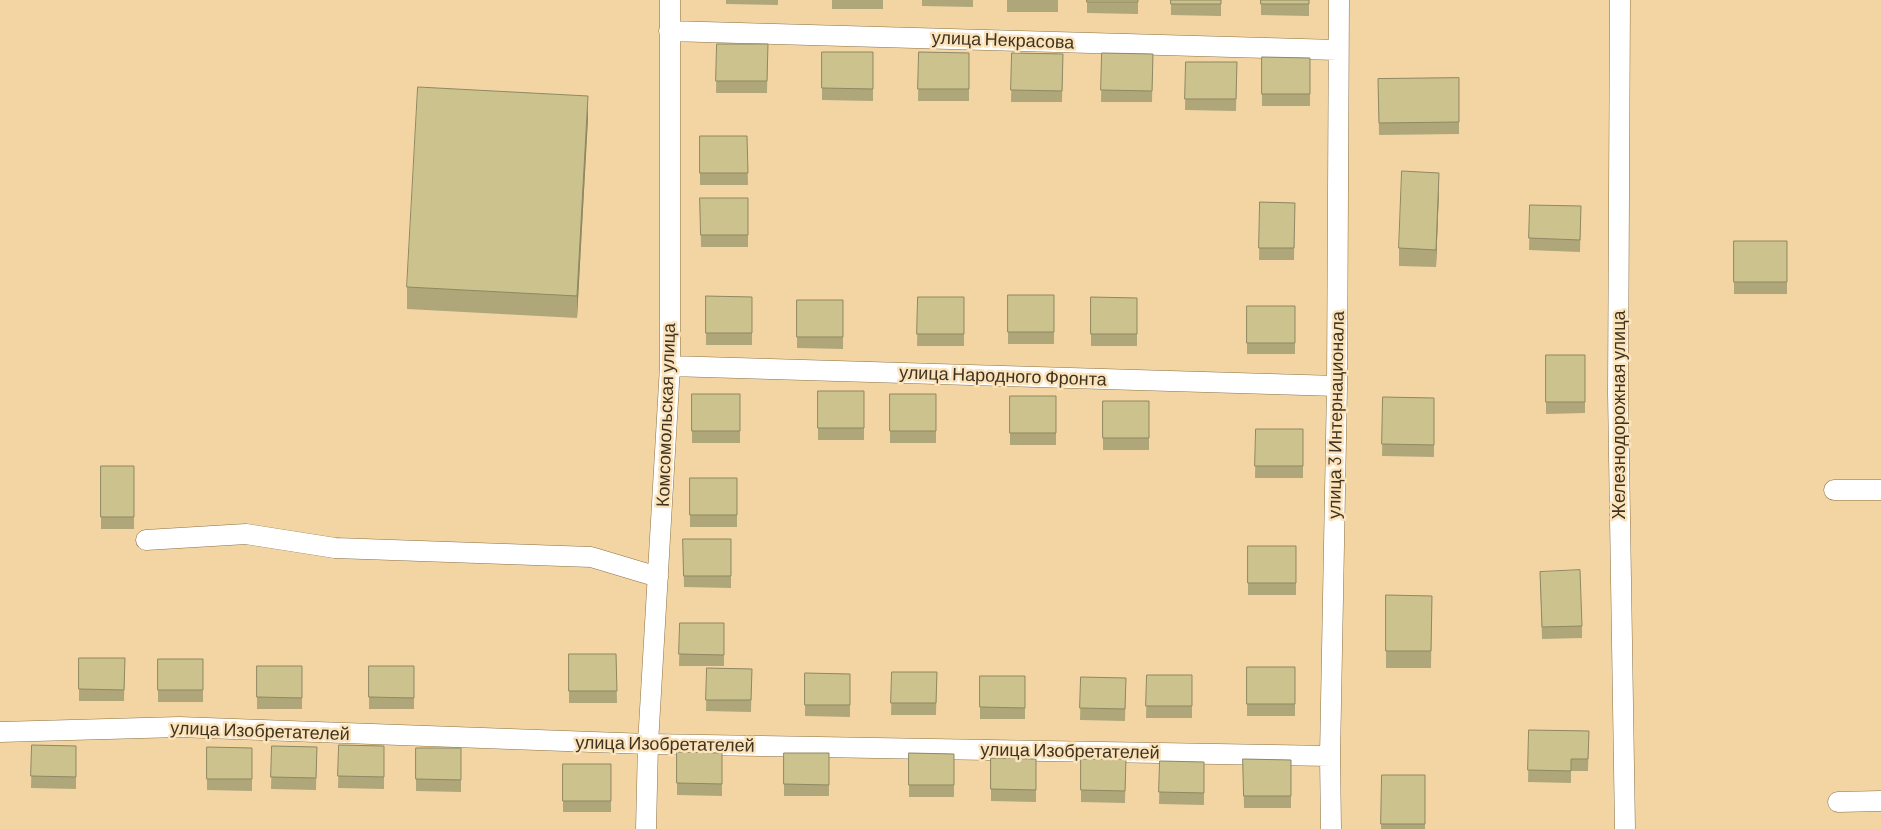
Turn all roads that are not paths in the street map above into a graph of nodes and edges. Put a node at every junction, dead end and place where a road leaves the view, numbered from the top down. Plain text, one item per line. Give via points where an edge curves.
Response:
1 (670, 0) edge
2 (1339, 0) edge
3 (1620, 0) edge
4 (669, 31) junction
5 (1337, 50) junction
6 (670, 366) junction
7 (1337, 386) junction
8 (1834, 490) dead end
9 (1881, 490) edge
10 (146, 540) dead end
11 (658, 578) junction
12 (0, 732) edge
13 (648, 744) junction
14 (1330, 756) junction
15 (1881, 801) edge
16 (1838, 802) dead end
17 (646, 829) edge
18 (1331, 829) edge
19 (1625, 829) edge

1 - 4 street, Комсомольская улица
2 - 5 street, улица 3 Интернационала
3 - 19 street, Железнодорожная улица via 1618,392
4 - 5 street, улица Некрасова
4 - 6 street, Комсомольская улица
5 - 7 street, улица 3 Интернационала
6 - 7 street, улица Народного Фронта
6 - 11 street, Комсомольская улица
7 - 14 street, улица 3 Интернационала
8 - 9 street
10 - 11 street via 246,534 335,548 592,557
11 - 13 street, Комсомольская улица
12 - 13 street, улица Изобретателей via 179,728
13 - 14 street, улица Изобретателей
13 - 17 street, Комсомольская улица
14 - 18 street, улица 3 Интернационала
15 - 16 street

